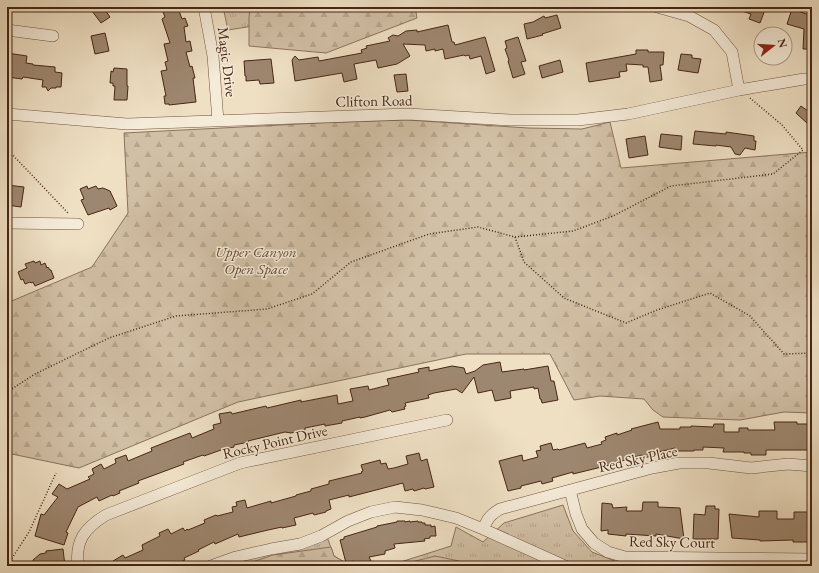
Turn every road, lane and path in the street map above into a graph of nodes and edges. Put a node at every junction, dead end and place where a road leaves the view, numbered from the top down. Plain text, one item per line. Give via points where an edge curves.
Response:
1 (204, 7) edge
2 (657, 7) edge
3 (7, 30) edge
4 (53, 36) dead end
5 (812, 79) edge
6 (739, 90) junction
7 (7, 114) edge
8 (218, 121) junction
9 (7, 149) edge
10 (7, 223) edge
11 (78, 224) joint
12 (515, 237) junction
13 (812, 353) edge
14 (7, 392) edge
15 (447, 420) dead end
16 (812, 466) edge
17 (56, 473) dead end
18 (570, 490) junction
19 (483, 529) junction
20 (812, 559) edge
21 (7, 566) edge
22 (78, 566) edge
23 (211, 566) edge
24 (565, 566) edge

1 - 8 street, Magic Drive via 213,56
2 - 6 street via 689,16 714,30 732,52
3 - 4 street
5 - 6 street, Clifton Road
6 - 8 street, Clifton Road via 628,114 578,120 510,120 408,114
6 - 12 path via 782,125 803,150 773,174 671,186 613,216 573,231
7 - 8 street, Clifton Road via 127,124
9 - 11 path
10 - 11 street
12 - 13 path via 524,262 564,298 626,323 710,293 750,316 784,354
12 - 14 path via 478,226 429,234 351,262 312,294 267,309 176,316 109,338 35,374
15 - 22 street, Rocky Point Drive via 240,463 106,515 94,523 83,536 77,551
16 - 18 street, Red Sky Place via 788,464 751,468 709,463 679,463
17 - 21 path via 29,532
18 - 19 street, Red Sky Place via 500,509 492,514
18 - 20 street, Red Sky Court via 582,529 594,543 608,552 626,557
19 - 23 street via 456,518 395,507 371,512 300,544 236,557
19 - 24 street

